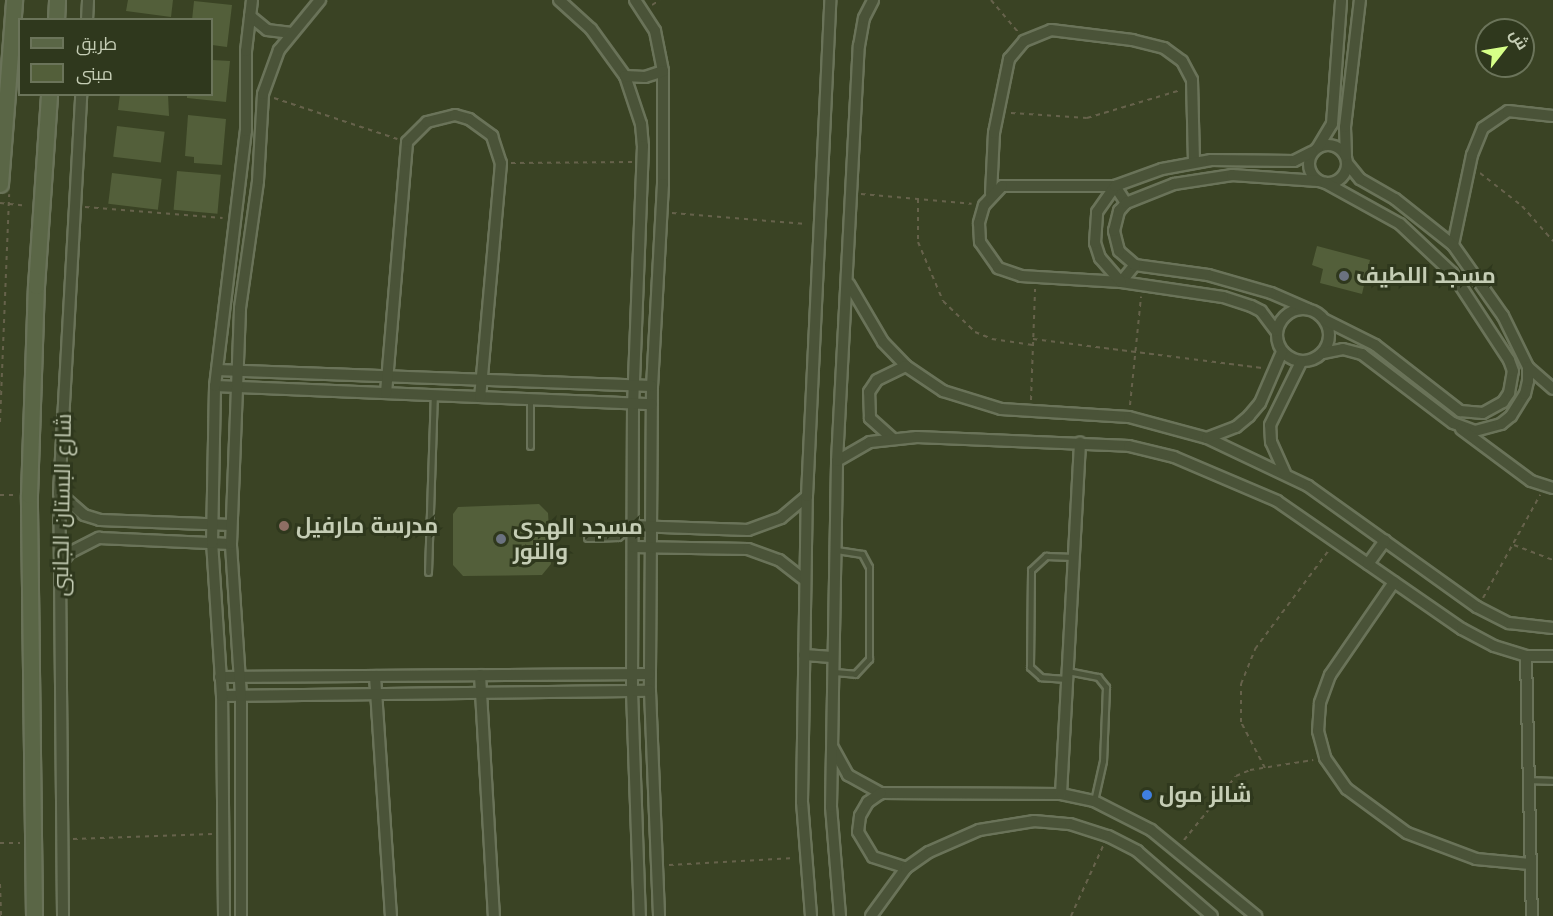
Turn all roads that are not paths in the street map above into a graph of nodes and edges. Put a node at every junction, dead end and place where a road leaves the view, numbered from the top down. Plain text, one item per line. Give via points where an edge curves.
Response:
1 (14, 0) edge
2 (57, 0) edge
3 (88, 0) edge
4 (252, 0) edge
5 (320, 0) edge
6 (635, 0) edge
7 (873, 0) edge
8 (1341, 0) edge
9 (1360, 0) edge
10 (561, 1) edge
11 (831, 1) edge
12 (250, 16) junction
13 (56, 18) edge
14 (87, 18) edge
15 (290, 33) junction
16 (663, 71) junction
17 (625, 76) junction
18 (50, 96) edge
19 (81, 96) edge
20 (1553, 116) edge
21 (1315, 150) junction
22 (1347, 160) junction
23 (1194, 161) junction
24 (1322, 182) junction
25 (1114, 186) junction
26 (5, 188) edge
27 (991, 194) junction
28 (1126, 203) junction
29 (1453, 245) junction
30 (1135, 265) junction
31 (1121, 282) junction
32 (849, 284) junction
33 (1308, 309) junction
34 (1325, 320) junction
35 (1276, 331) junction
36 (1282, 352) junction
37 (1323, 353) junction
38 (1522, 354) junction
39 (1509, 360) junction
40 (1301, 362) junction
41 (906, 366) junction
42 (1528, 368) junction
43 (217, 370) junction
44 (236, 371) junction
45 (387, 376) junction
46 (482, 380) junction
47 (633, 385) junction
48 (215, 386) junction
49 (652, 386) junction
50 (234, 387) junction
51 (1553, 389) edge
52 (386, 393) junction
53 (434, 395) junction
54 (480, 397) junction
55 (530, 399) junction
56 (633, 403) junction
57 (652, 404) junction
58 (1460, 411) junction
59 (1453, 423) junction
60 (892, 438) junction
61 (1207, 438) junction
62 (1080, 443) junction
63 (530, 446) dead end
64 (837, 461) junction
65 (1285, 473) junction
66 (1549, 488) edge
67 (59, 493) junction
68 (807, 496) junction
69 (212, 524) junction
70 (231, 525) junction
71 (633, 526) junction
72 (651, 527) junction
73 (618, 537) junction
74 (587, 538) dead end
75 (1385, 541) junction
76 (212, 543) junction
77 (231, 544) junction
78 (633, 547) junction
79 (651, 548) junction
80 (835, 549) junction
81 (1074, 557) junction
82 (1368, 564) junction
83 (59, 566) junction
84 (428, 572) dead end
85 (806, 580) junction
86 (1394, 582) junction
87 (1553, 628) edge
88 (804, 655) junction
89 (1526, 656) junction
90 (1553, 656) edge
91 (832, 657) junction
92 (832, 672) junction
93 (632, 674) junction
94 (650, 674) junction
95 (480, 675) junction
96 (1067, 675) junction
97 (239, 676) junction
98 (375, 676) junction
99 (220, 677) junction
100 (632, 691) junction
101 (650, 691) junction
102 (480, 693) junction
103 (377, 694) junction
104 (222, 696) junction
105 (241, 696) junction
106 (831, 741) junction
107 (1529, 780) junction
108 (1553, 781) edge
109 (881, 793) junction
110 (1061, 794) junction
111 (1094, 801) junction
112 (1530, 864) junction
113 (906, 868) junction
114 (1254, 915) edge
115 (34, 916) edge
116 (63, 916) edge
117 (224, 916) edge
118 (241, 916) edge
119 (391, 916) edge
120 (494, 916) edge
121 (640, 916) edge
122 (659, 916) edge
123 (811, 916) edge
124 (840, 916) edge
125 (871, 916) edge
126 (1212, 916) edge
127 (1532, 916) edge

1 - 26 street
2 - 13 street
3 - 14 street
4 - 12 street
5 - 15 street
6 - 16 street via 655,31
7 - 32 street via 864,18 859,46
8 - 21 street via 1332,124
9 - 22 street via 1344,137
10 - 17 street via 591,28
11 - 68 street
12 - 15 street via 267,30
12 - 43 street via 246,131
15 - 44 street via 279,50 263,94
16 - 17 street via 645,78
16 - 49 street via 662,212
17 - 47 street via 641,124 644,161
18 - 115 street via 40,207 29,495
19 - 67 street, شارع البستان الجانبى
20 - 29 street via 1523,110 1494,117 1476,141
21 - 22 street via 1334,145
21 - 23 street via 1294,161
21 - 24 street via 1309,168
22 - 24 street via 1341,179
22 - 29 street via 1360,179 1395,199
23 - 25 street
23 - 27 street via 1192,87 1182,61 1164,48 1065,29 1051,30 1024,40 1009,59 997,113
24 - 28 street via 1296,177 1211,177 1157,188
24 - 39 street via 1378,210 1419,240 1452,273
25 - 27 street via 1088,189 1020,184 1002,186
25 - 28 street
25 - 31 street via 1097,212 1095,243 1109,272
27 - 31 street via 984,205 980,233 988,259 1008,273
28 - 30 street via 1113,231 1119,251
29 - 38 street via 1492,297
30 - 31 street
30 - 33 street via 1240,283
31 - 35 street via 1223,297 1261,311
32 - 41 street via 883,342
32 - 64 street
33 - 34 street
33 - 35 street via 1287,313
34 - 37 street via 1329,331
34 - 58 street via 1375,345
35 - 36 street
36 - 40 street
36 - 61 street via 1260,403 1249,416 1236,427
37 - 40 street
37 - 59 street via 1343,349 1362,354
38 - 39 street
38 - 42 street
39 - 58 street via 1512,382 1503,402 1483,413
40 - 65 street via 1270,425 1271,442
41 - 60 street via 877,380 868,392 870,418
41 - 61 street via 966,401 1000,409 1129,417
42 - 51 street
42 - 59 street via 1525,394 1506,420 1475,431
43 - 44 street
43 - 48 street
44 - 45 street
44 - 50 street
45 - 46 street
45 - 46 street via 407,142 415,130 434,119 455,116 469,118 492,136 501,163
45 - 52 street
46 - 47 street
46 - 54 street
47 - 49 street
47 - 56 street
48 - 50 street
48 - 69 street
49 - 57 street
50 - 52 street
50 - 70 street
52 - 53 street
53 - 54 street
53 - 84 lane
54 - 55 street
55 - 56 street
55 - 63 lane
56 - 57 street
56 - 71 street
57 - 72 street
58 - 59 street
59 - 66 street
60 - 62 street
60 - 64 street via 870,442
61 - 65 street
62 - 81 street
62 - 82 street via 1129,446 1206,469 1277,501
64 - 80 street
65 - 75 street
67 - 69 street via 77,510 100,520
67 - 83 street, شارع البستان الجانبى
68 - 72 street via 781,518 748,530
68 - 85 street
69 - 70 street
69 - 76 street
70 - 77 street
71 - 72 street
71 - 73 lane
71 - 78 street
72 - 79 street
73 - 74 lane
73 - 78 lane
75 - 82 street
75 - 87 street via 1477,607 1509,623
76 - 77 street
76 - 83 street via 99,538 69,553
76 - 99 street
77 - 97 street
78 - 79 street
78 - 93 street
79 - 85 street via 748,549 779,560
79 - 94 street
80 - 91 street
80 - 92 lane via 855,551 867,560 869,659 855,674
81 - 96 street
81 - 96 lane via 1046,556 1031,570 1030,667 1041,677
82 - 86 street
83 - 116 street, شارع البستان الجانبى
85 - 88 street
86 - 89 street via 1462,629
86 - 112 street via 1330,675 1320,703 1318,731 1325,758 1347,789 1407,833 1476,859
88 - 91 street
88 - 123 street via 804,858
89 - 90 street
89 - 107 street
91 - 92 street
92 - 106 street
93 - 94 street
93 - 95 street
93 - 100 street
94 - 101 street
95 - 98 street
95 - 102 street
96 - 110 street
96 - 111 lane via 1098,677 1106,687 1104,761
97 - 98 street
97 - 99 street
97 - 105 street
98 - 103 street
99 - 104 street
100 - 101 street
100 - 102 street
100 - 121 street
101 - 122 street
102 - 103 street
102 - 120 street
103 - 105 street
103 - 119 street
104 - 105 street
104 - 117 street
105 - 118 street
106 - 109 street via 848,775
106 - 124 street via 832,842
107 - 108 lane
107 - 112 street
109 - 110 street
109 - 113 street via 868,802 860,816 858,832 873,857
110 - 111 street
111 - 114 street via 1151,830
112 - 127 street
113 - 125 street
113 - 126 street via 954,840 1006,824 1070,824 1108,836 1137,851

